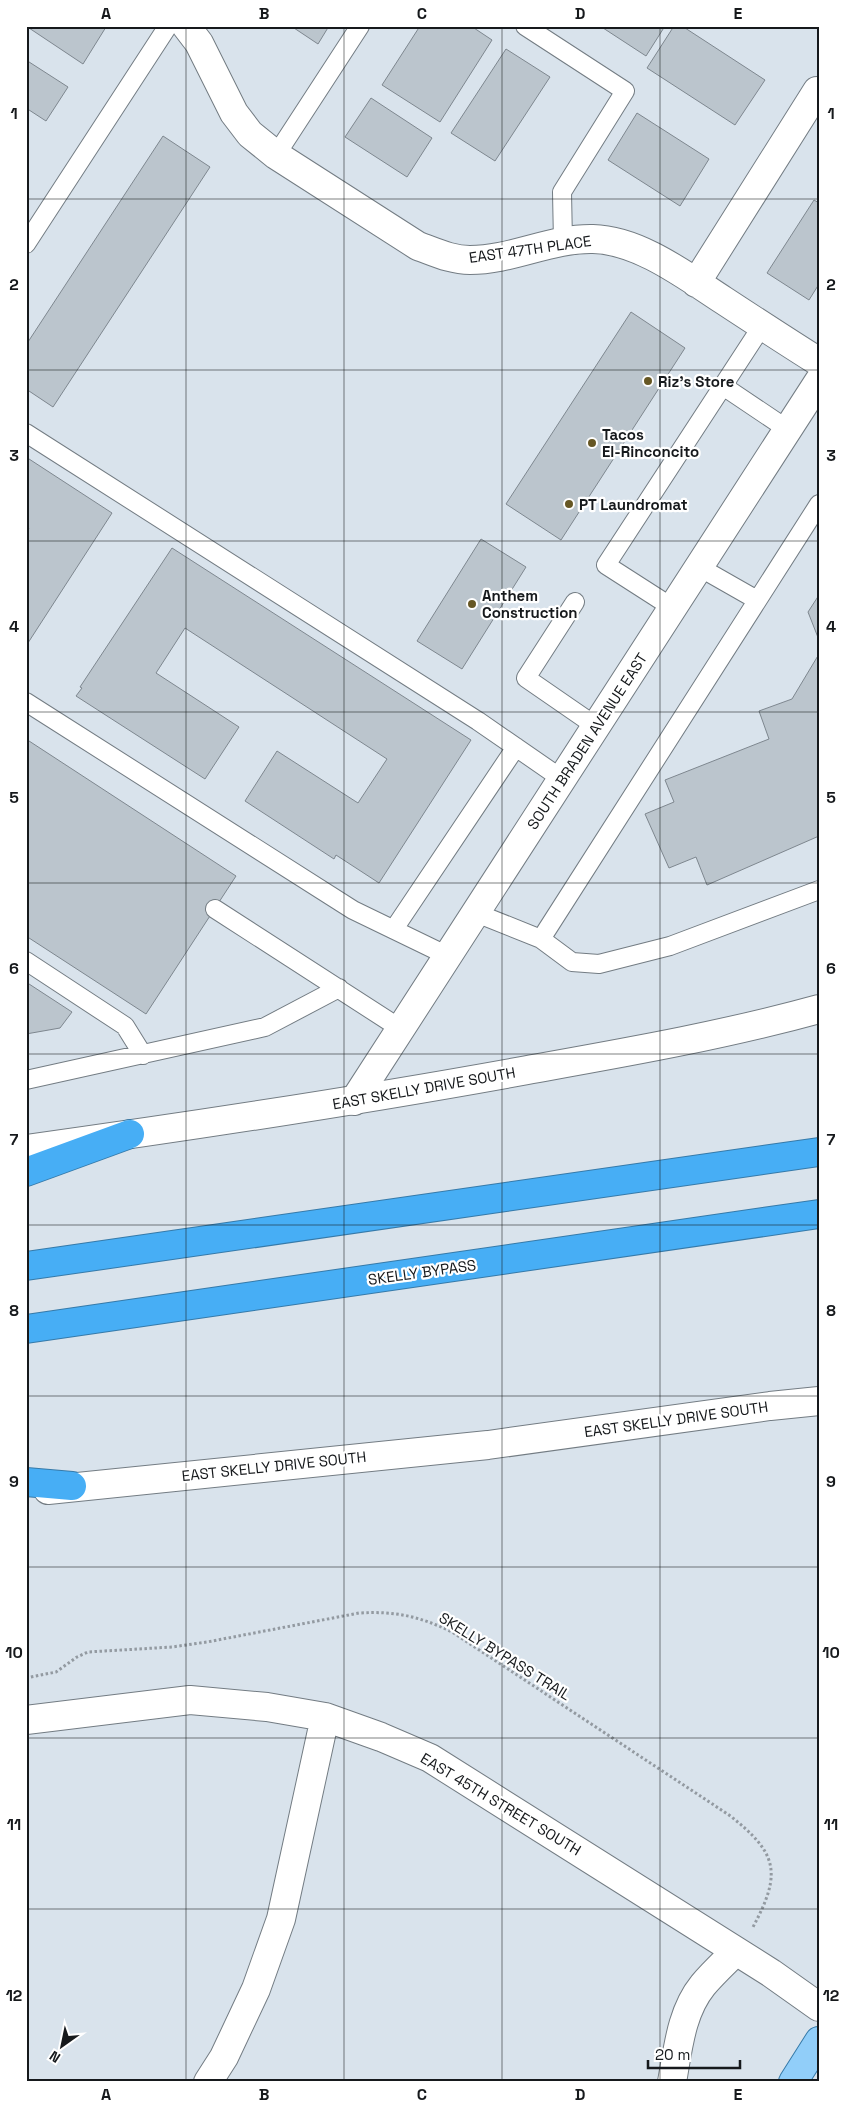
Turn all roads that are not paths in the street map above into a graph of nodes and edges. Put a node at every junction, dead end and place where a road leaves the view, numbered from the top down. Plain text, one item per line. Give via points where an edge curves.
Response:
1 (168, 26) edge
2 (186, 26) edge
3 (360, 26) edge
4 (525, 26) edge
5 (817, 91) dead end
6 (276, 155) junction
7 (562, 242) junction
8 (26, 244) edge
9 (696, 283) junction
10 (762, 326) junction
11 (819, 362) edge
12 (819, 381) edge
13 (723, 386) junction
14 (787, 429) junction
15 (26, 433) edge
16 (819, 504) edge
17 (699, 567) junction
18 (757, 600) junction
19 (575, 602) dead end
20 (673, 608) junction
21 (26, 702) edge
22 (597, 726) junction
23 (516, 747) junction
24 (562, 779) junction
25 (819, 890) edge
26 (215, 909) dead end
27 (476, 913) junction
28 (394, 929) junction
29 (541, 939) junction
30 (448, 956) junction
31 (26, 960) edge
32 (339, 988) junction
33 (819, 1009) edge
34 (401, 1029) junction
35 (143, 1054) junction
36 (26, 1080) edge
37 (354, 1101) junction
38 (130, 1134) junction
39 (26, 1149) edge
40 (819, 1152) edge
41 (26, 1172) edge
42 (819, 1214) edge
43 (26, 1266) edge
44 (26, 1328) edge
45 (819, 1401) edge
46 (26, 1482) edge
47 (72, 1486) junction
48 (26, 1493) edge
49 (325, 1717) junction
50 (26, 1720) edge
51 (736, 1951) junction
52 (819, 2007) edge
53 (819, 2040) edge
54 (208, 2082) edge
55 (672, 2082) edge
56 (793, 2082) edge

1 - 8 lane
2 - 6 street, EAST 47TH PLACE via 234,113 250,134
3 - 6 lane
4 - 7 lane via 625,91 562,192
5 - 9 street
6 - 7 street, EAST 47TH PLACE via 418,246 444,256 469,260
7 - 9 street, EAST 47TH PLACE via 594,239 633,247
9 - 10 street, EAST 47TH PLACE
10 - 11 street, EAST 47TH PLACE
10 - 13 lane
12 - 14 street, SOUTH BRADEN AVENUE EAST
13 - 14 lane
13 - 20 lane via 606,565
14 - 17 street, SOUTH BRADEN AVENUE EAST
15 - 23 lane
16 - 18 lane
17 - 18 lane
17 - 20 street, SOUTH BRADEN AVENUE EAST
18 - 29 lane
19 - 22 lane via 526,678
20 - 22 street, SOUTH BRADEN AVENUE EAST
21 - 28 lane via 353,910
22 - 24 street, SOUTH BRADEN AVENUE EAST
23 - 24 lane
23 - 28 lane
24 - 27 street, SOUTH BRADEN AVENUE EAST
25 - 29 lane via 670,946 599,964 572,962
26 - 32 lane
27 - 29 lane
27 - 30 street, SOUTH BRADEN AVENUE EAST
28 - 30 lane
30 - 34 street, SOUTH BRADEN AVENUE EAST
31 - 35 lane via 125,1026
32 - 34 lane
32 - 35 lane via 265,1027
33 - 37 street, EAST SKELLY DRIVE SOUTH via 680,1043
34 - 37 street, SOUTH BRADEN AVENUE EAST
35 - 36 lane
37 - 38 street, EAST SKELLY DRIVE SOUTH
38 - 39 street, EAST SKELLY DRIVE SOUTH
38 - 41 highway
40 - 43 highway
42 - 44 highway, SKELLY BYPASS
45 - 47 street, EAST SKELLY DRIVE SOUTH via 488,1445
46 - 47 highway
47 - 48 street, EAST SKELLY DRIVE SOUTH
49 - 50 street, EAST 45TH STREET SOUTH via 267,1707 190,1700
49 - 51 street, EAST 45TH STREET SOUTH via 430,1758
49 - 54 street via 281,1919 256,1989 224,2057
51 - 52 street, EAST 45TH STREET SOUTH
51 - 55 street via 702,1986 691,2006 684,2021
53 - 56 main road

